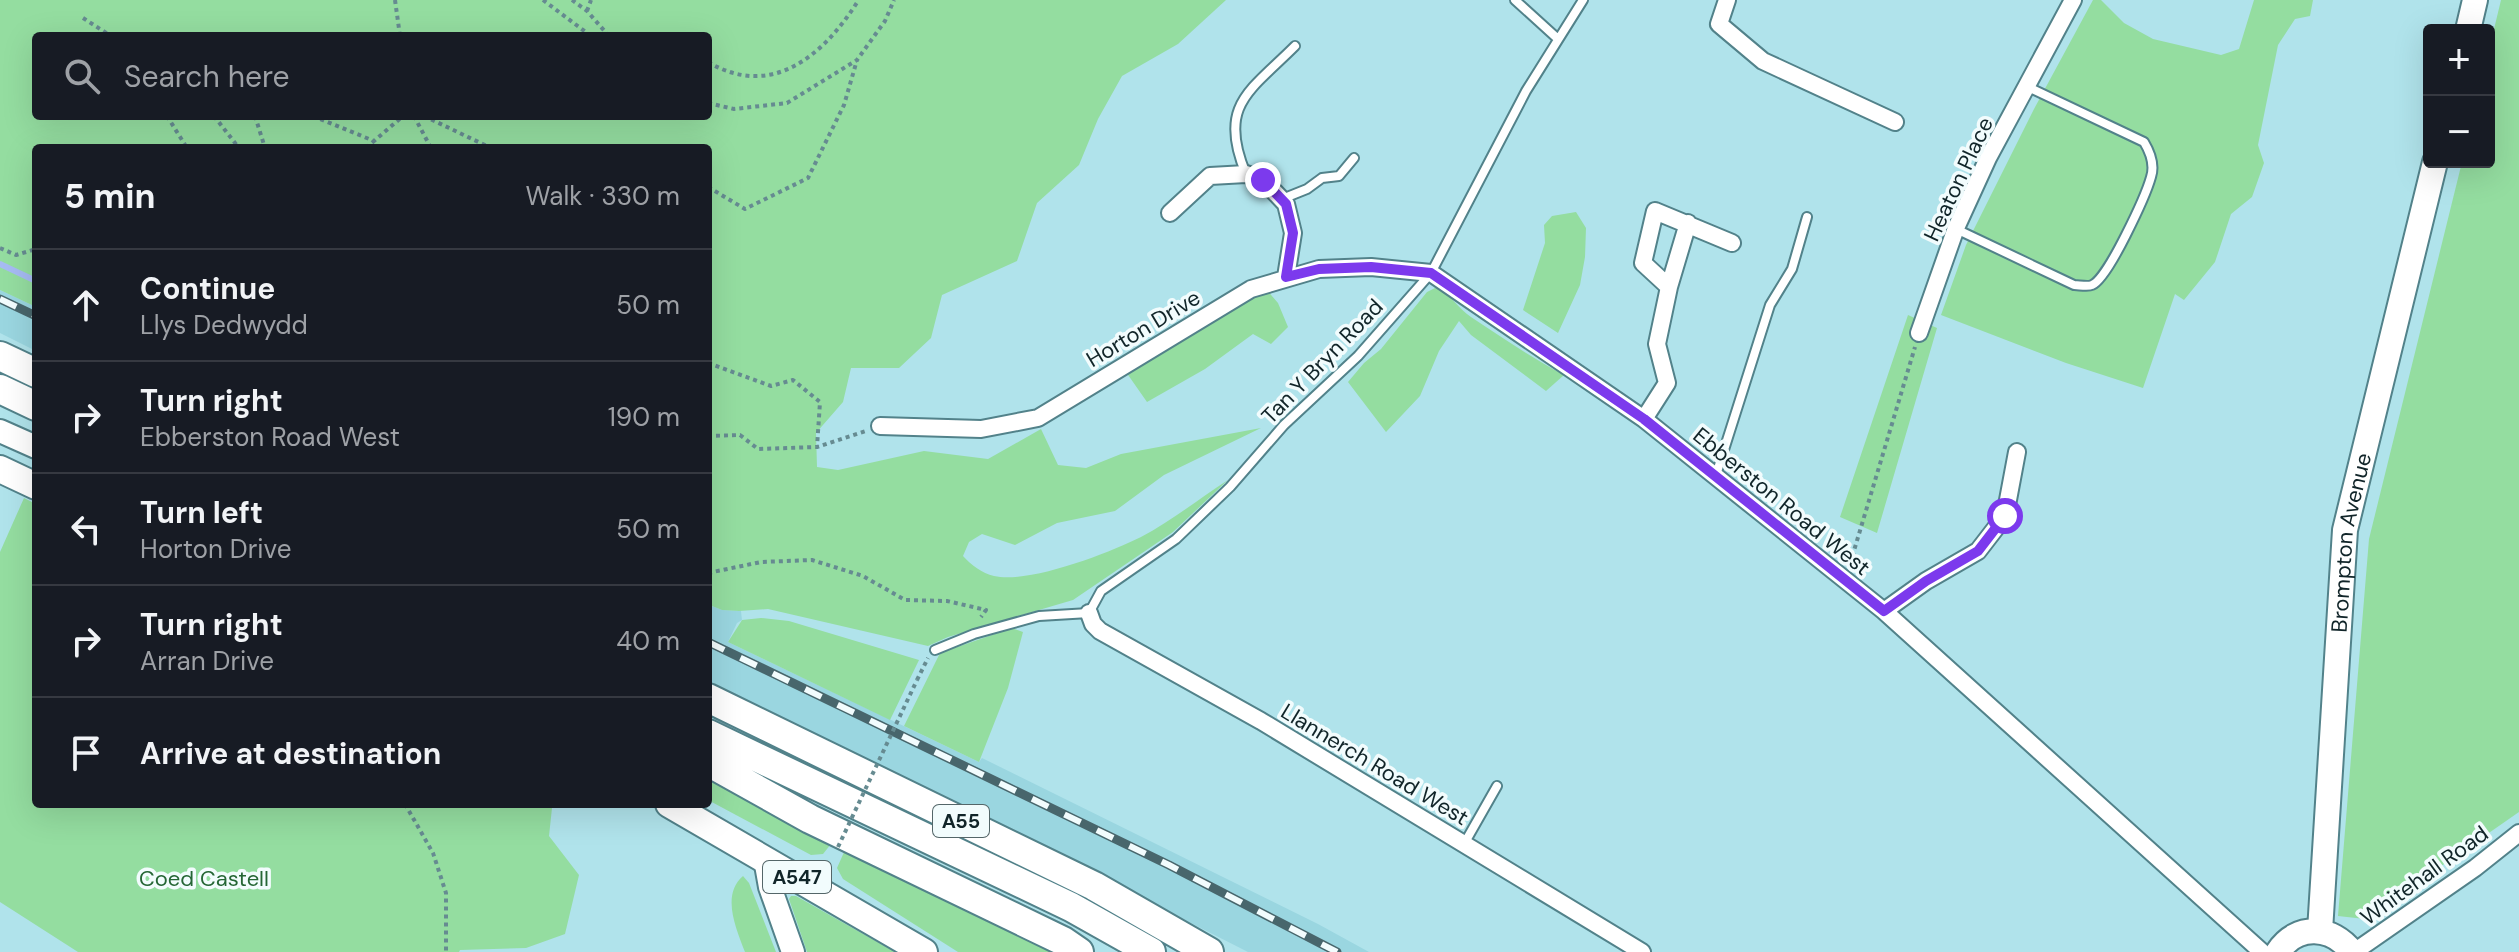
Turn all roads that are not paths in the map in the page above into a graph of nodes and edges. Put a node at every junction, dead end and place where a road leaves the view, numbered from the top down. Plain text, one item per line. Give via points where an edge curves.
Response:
1 (1515, 0) edge
2 (1583, 0) edge
3 (1727, 0) edge
4 (2073, 0) edge
5 (2475, 0) edge
6 (2469, 24) edge
7 (1558, 39) junction
8 (1295, 46) dead end
9 (2028, 87) junction
10 (1895, 122) dead end
11 (1354, 158) dead end
12 (2434, 168) edge
13 (1246, 174) junction
14 (1282, 199) junction
15 (1170, 213) dead end
16 (1807, 217) dead end
17 (1688, 223) junction
18 (1956, 228) junction
19 (1732, 243) dead end
20 (1431, 273) junction
21 (1286, 277) junction
22 (1669, 287) junction
23 (1919, 333) road end
24 (0, 356) edge
25 (32, 371) edge
26 (0, 389) edge
27 (32, 404) edge
28 (1644, 419) junction
29 (880, 426) road end
30 (0, 431) edge
31 (32, 445) edge
32 (2017, 452) dead end
33 (0, 469) edge
34 (1716, 476) junction
35 (32, 484) edge
36 (1884, 611) junction
37 (1089, 613) junction
38 (935, 650) road end
39 (712, 700) edge
40 (712, 736) edge
41 (712, 764) edge
42 (1497, 786) dead end
43 (676, 808) edge
44 (2519, 833) edge
45 (1464, 844) junction
46 (765, 859) junction
47 (2320, 931) junction
48 (793, 952) edge
49 (924, 952) edge
50 (1079, 952) edge
51 (1151, 952) edge
52 (1209, 952) edge
53 (1642, 952) edge
54 (2262, 952) edge
55 (2278, 952) edge
56 (2353, 952) edge

1 - 7 lane
2 - 7 lane, Tan Y Bryn Road
3 - 10 street via 1719,24 1763,61
4 - 9 street, Heaton Place
5 - 6 main road
7 - 20 lane, Tan Y Bryn Road
8 - 13 lane via 1239,103 1235,137
9 - 18 street, Heaton Place
9 - 18 lane via 2144,142 2151,154 2152,175 2113,261 2091,286 2074,285
11 - 14 lane via 1339,176 1322,178
12 - 47 main road, Brompton Avenue via 2345,530
13 - 14 street via 1263,180
13 - 15 street via 1210,176
14 - 21 street via 1293,233
16 - 34 lane via 1792,269 1770,305
17 - 19 street
17 - 22 street
17 - 22 street via 1655,211 1643,263
18 - 23 street, Heaton Place
20 - 21 street, Horton Drive via 1371,267 1319,269
20 - 28 street, Ebberston Road West
20 - 37 lane, Tan Y Bryn Road via 1230,487 1176,539 1101,591
21 - 29 street, Horton Drive via 1251,289 1038,418 981,429
22 - 28 street via 1657,344 1667,383
24 - 25 highway
26 - 27 highway
28 - 34 street, Ebberston Road West
30 - 31 street
32 - 36 street via 2005,516 1978,551
33 - 35 main road
34 - 36 street, Ebberston Road West
36 - 54 street, Ebberston Road West
37 - 38 lane via 1039,616
37 - 45 street, Llannerch Road West via 1100,631
39 - 52 highway, A55 via 1094,886
40 - 51 highway, A55 via 1071,907
41 - 50 highway via 810,819
42 - 45 lane
43 - 46 main road, A547
44 - 56 street, Whitehall Road
45 - 53 street, Llannerch Road West
46 - 48 street
46 - 49 main road, A547
47 - 55 main road via 2299,934
47 - 56 main road via 2340,938

